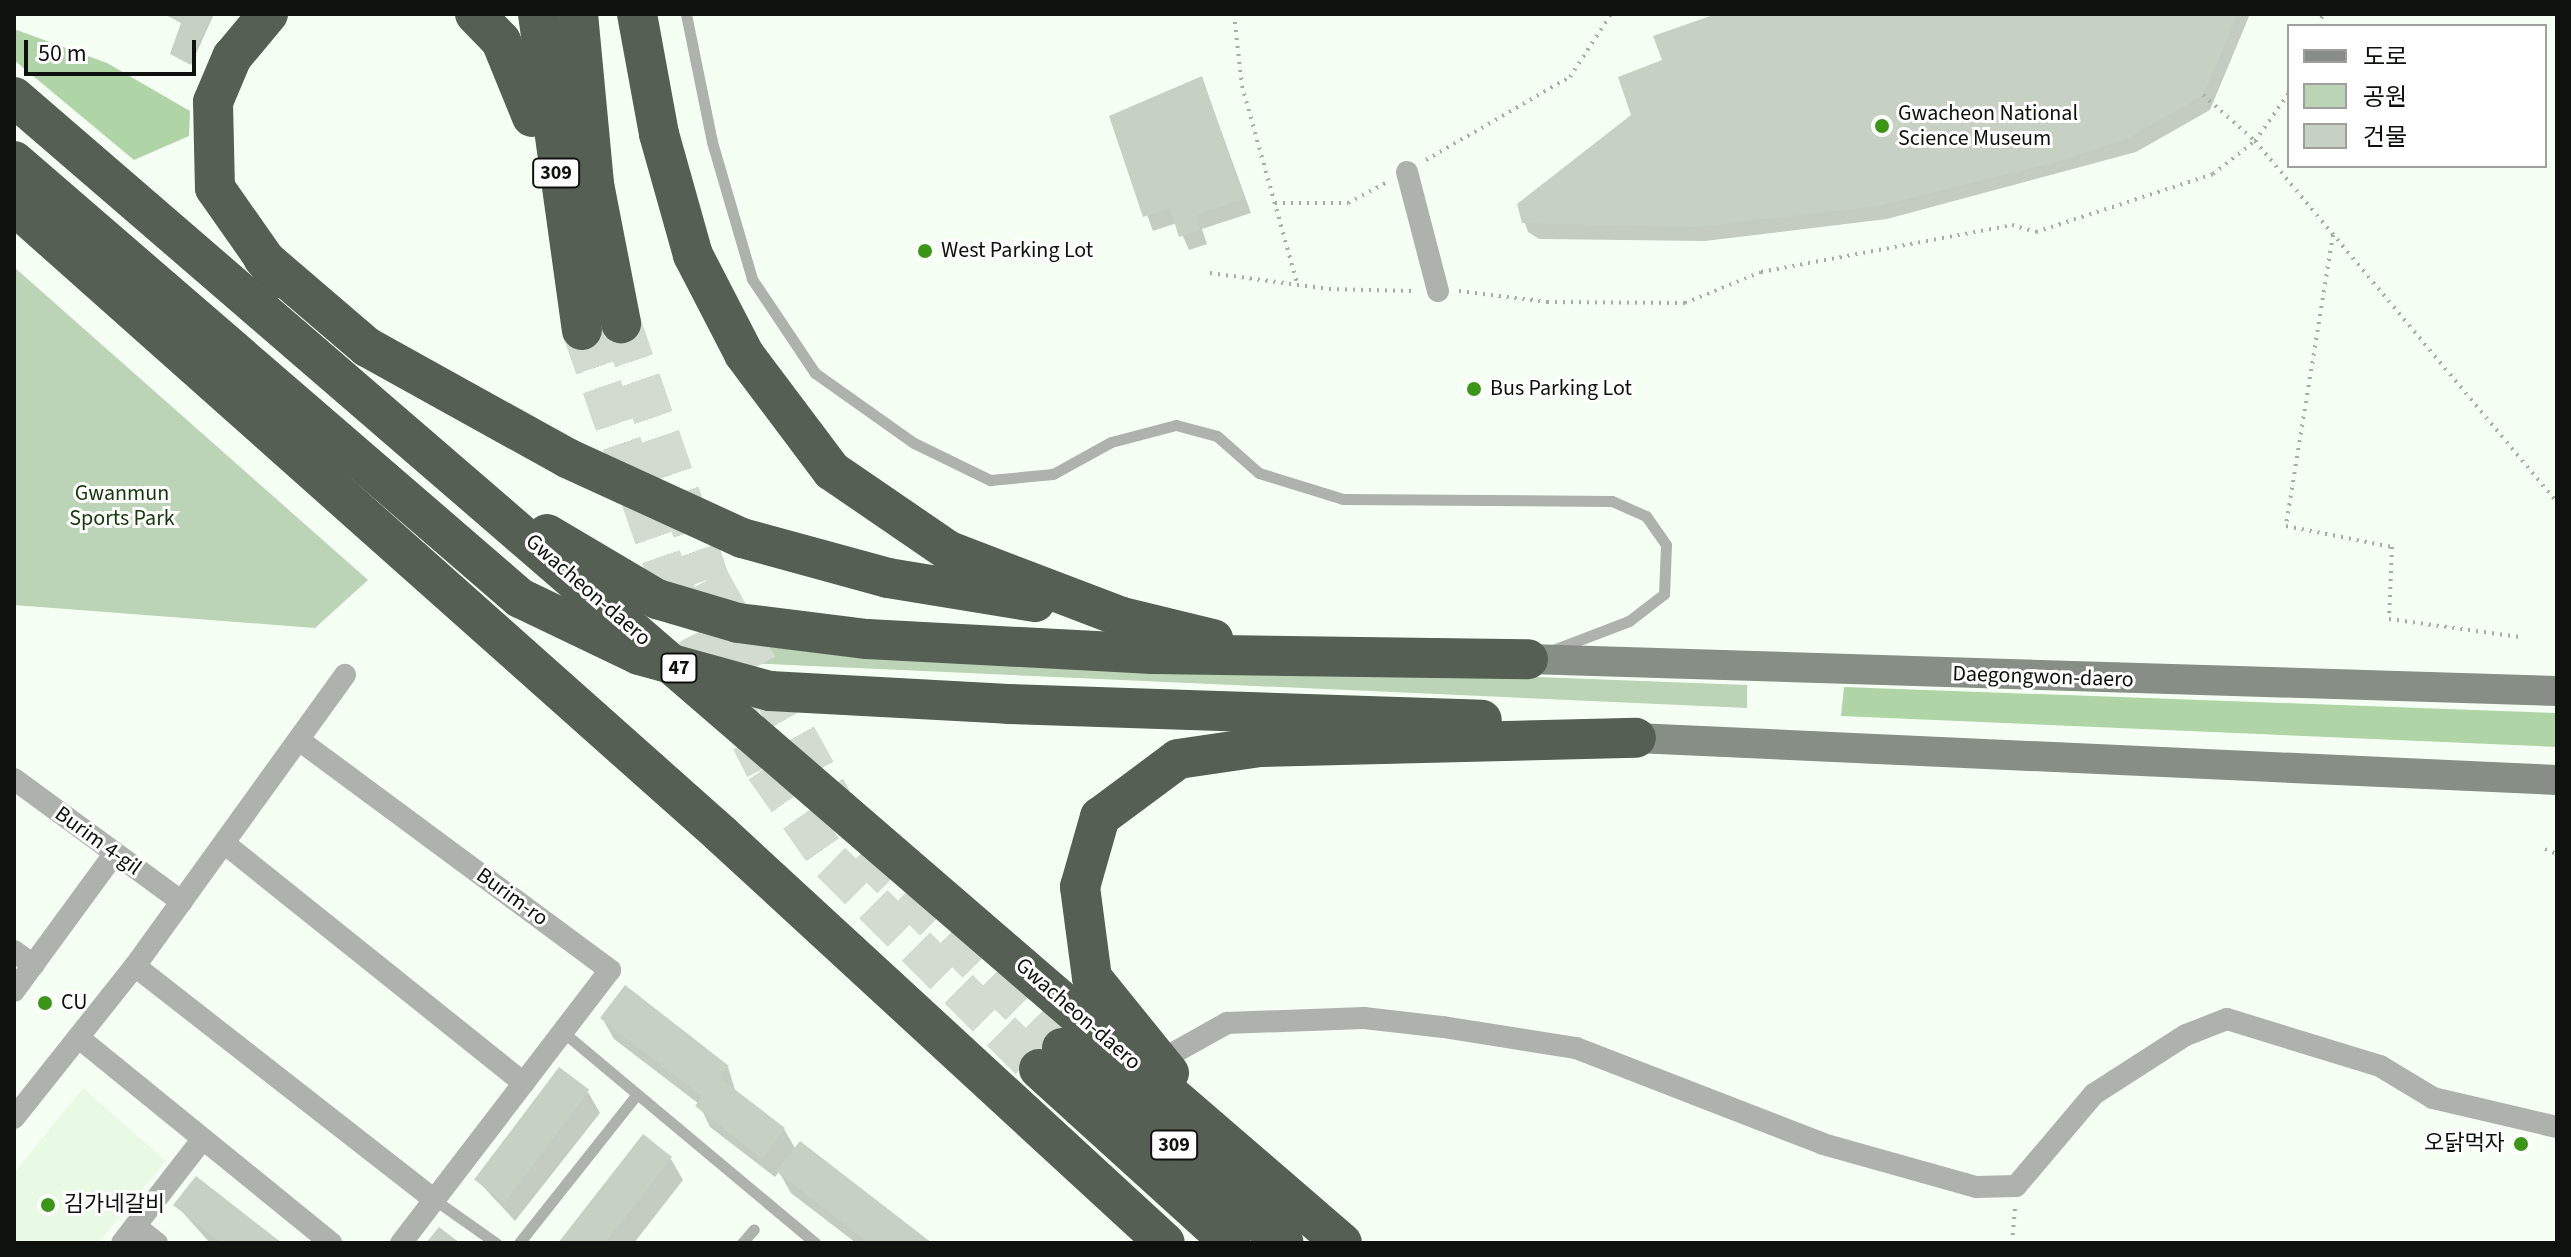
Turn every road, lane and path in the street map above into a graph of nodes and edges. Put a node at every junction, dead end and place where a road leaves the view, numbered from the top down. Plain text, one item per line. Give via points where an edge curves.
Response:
1 (268, 14) edge
2 (475, 14) edge
3 (538, 14) edge
4 (578, 14) edge
5 (637, 14) edge
6 (686, 14) edge
7 (1234, 14) edge
8 (1611, 14) edge
9 (2203, 95) dead end
10 (2287, 96) edge
11 (14, 97) edge
12 (2255, 141) junction
13 (14, 161) edge
14 (1407, 172) junction
15 (557, 181) junction
16 (1275, 203) junction
17 (14, 205) edge
18 (2333, 235) junction
19 (263, 258) junction
20 (1210, 273) dead end
21 (1298, 286) junction
22 (1438, 291) junction
23 (621, 323) tunnel mouth
24 (582, 330) tunnel mouth
25 (383, 419) junction
26 (2557, 502) edge
27 (492, 505) junction
28 (1122, 617) junction
29 (2520, 637) dead end
30 (1276, 654) junction
31 (1528, 659) junction
32 (345, 675) dead end
33 (2557, 681) edge
34 (2557, 691) edge
35 (2498, 693) junction
36 (1636, 738) junction
37 (299, 740) junction
38 (2549, 778) edge
39 (14, 779) edge
40 (224, 843) junction
41 (2545, 849) dead end
42 (115, 853) junction
43 (2557, 854) edge
44 (182, 902) junction
45 (14, 951) edge
46 (33, 965) junction
47 (135, 966) junction
48 (14, 991) edge
49 (563, 1032) junction
50 (79, 1038) junction
51 (1161, 1060) junction
52 (524, 1083) junction
53 (637, 1094) junction
54 (1194, 1114) junction
55 (14, 1118) edge
56 (2557, 1127) edge
57 (202, 1140) junction
58 (2016, 1186) junction
59 (435, 1200) junction
60 (754, 1229) dead end
61 (129, 1234) edge
62 (157, 1243) edge
63 (331, 1243) edge
64 (401, 1243) edge
65 (496, 1243) edge
66 (519, 1243) edge
67 (742, 1243) edge
68 (815, 1243) edge
69 (1165, 1243) edge
70 (1231, 1243) edge
71 (1284, 1243) edge
72 (1342, 1243) edge
73 (2012, 1243) edge

1 - 19 highway via 232,57 213,102 215,188
2 - 15 highway via 501,41
3 - 15 highway, 309
4 - 23 highway, 309 via 594,184
5 - 28 highway via 659,134 693,255 744,354 832,471 949,551
6 - 31 lane via 712,142 752,279 815,373 914,443 990,480 1053,474 1111,442 1176,425 1217,436 1259,473 1343,499 1612,501 1646,516 1666,545 1664,594 1629,621
7 - 16 path via 1242,86
8 - 14 path via 1570,77
9 - 12 path
10 - 12 path
11 - 25 highway, Gwacheon-daero / 47
12 - 18 path
12 - 22 path via 2213,174 2036,232 2012,225 1761,272 1685,303 1547,302
13 - 36 highway, bridge via 520,598 639,655 770,691 1591,723
14 - 16 path via 1348,203
14 - 22 street
15 - 24 highway, 309
16 - 21 path
17 - 69 highway via 722,835
18 - 26 path
18 - 29 path via 2286,526 2392,547 2389,619
19 - 25 highway
19 - 28 highway via 367,347 567,458 742,538 888,578
20 - 21 path
21 - 22 path
25 - 27 highway, Gwacheon-daero / 47
27 - 30 highway via 657,599 738,623 867,639
27 - 54 highway, Gwacheon-daero / 47
28 - 30 highway
30 - 31 highway
31 - 35 street, Daegongwon-daero
32 - 37 street
33 - 35 street
34 - 35 street, Daegongwon-daero
36 - 38 street
36 - 51 highway via 1260,747 1178,759 1100,817 1080,887 1092,978
37 - 40 street
37 - 49 street, Burim-ro via 610,970
39 - 42 street, Burim 4-gil
40 - 44 street
40 - 52 street
41 - 43 path
42 - 44 street, Burim 4-gil
42 - 46 street
44 - 47 street
45 - 46 street
46 - 48 street
47 - 50 street
47 - 59 street
49 - 52 street, Burim-ro
49 - 53 lane
50 - 55 street
50 - 57 street
51 - 54 highway
51 - 58 street via 1227,1023 1335,1018 1443,1027 1576,1048 1823,1144 1976,1187
52 - 59 street, Burim-ro
53 - 66 lane
53 - 68 lane
54 - 72 highway, Gwacheon-daero / 47
56 - 58 street via 2433,1098 2380,1066 2227,1019 2186,1035 2094,1094
57 - 61 street
57 - 63 street
58 - 73 path
59 - 64 street, Burim-ro
59 - 65 lane
60 - 67 lane
61 - 62 street
70 - 71 highway, 309 via 1050,1059

